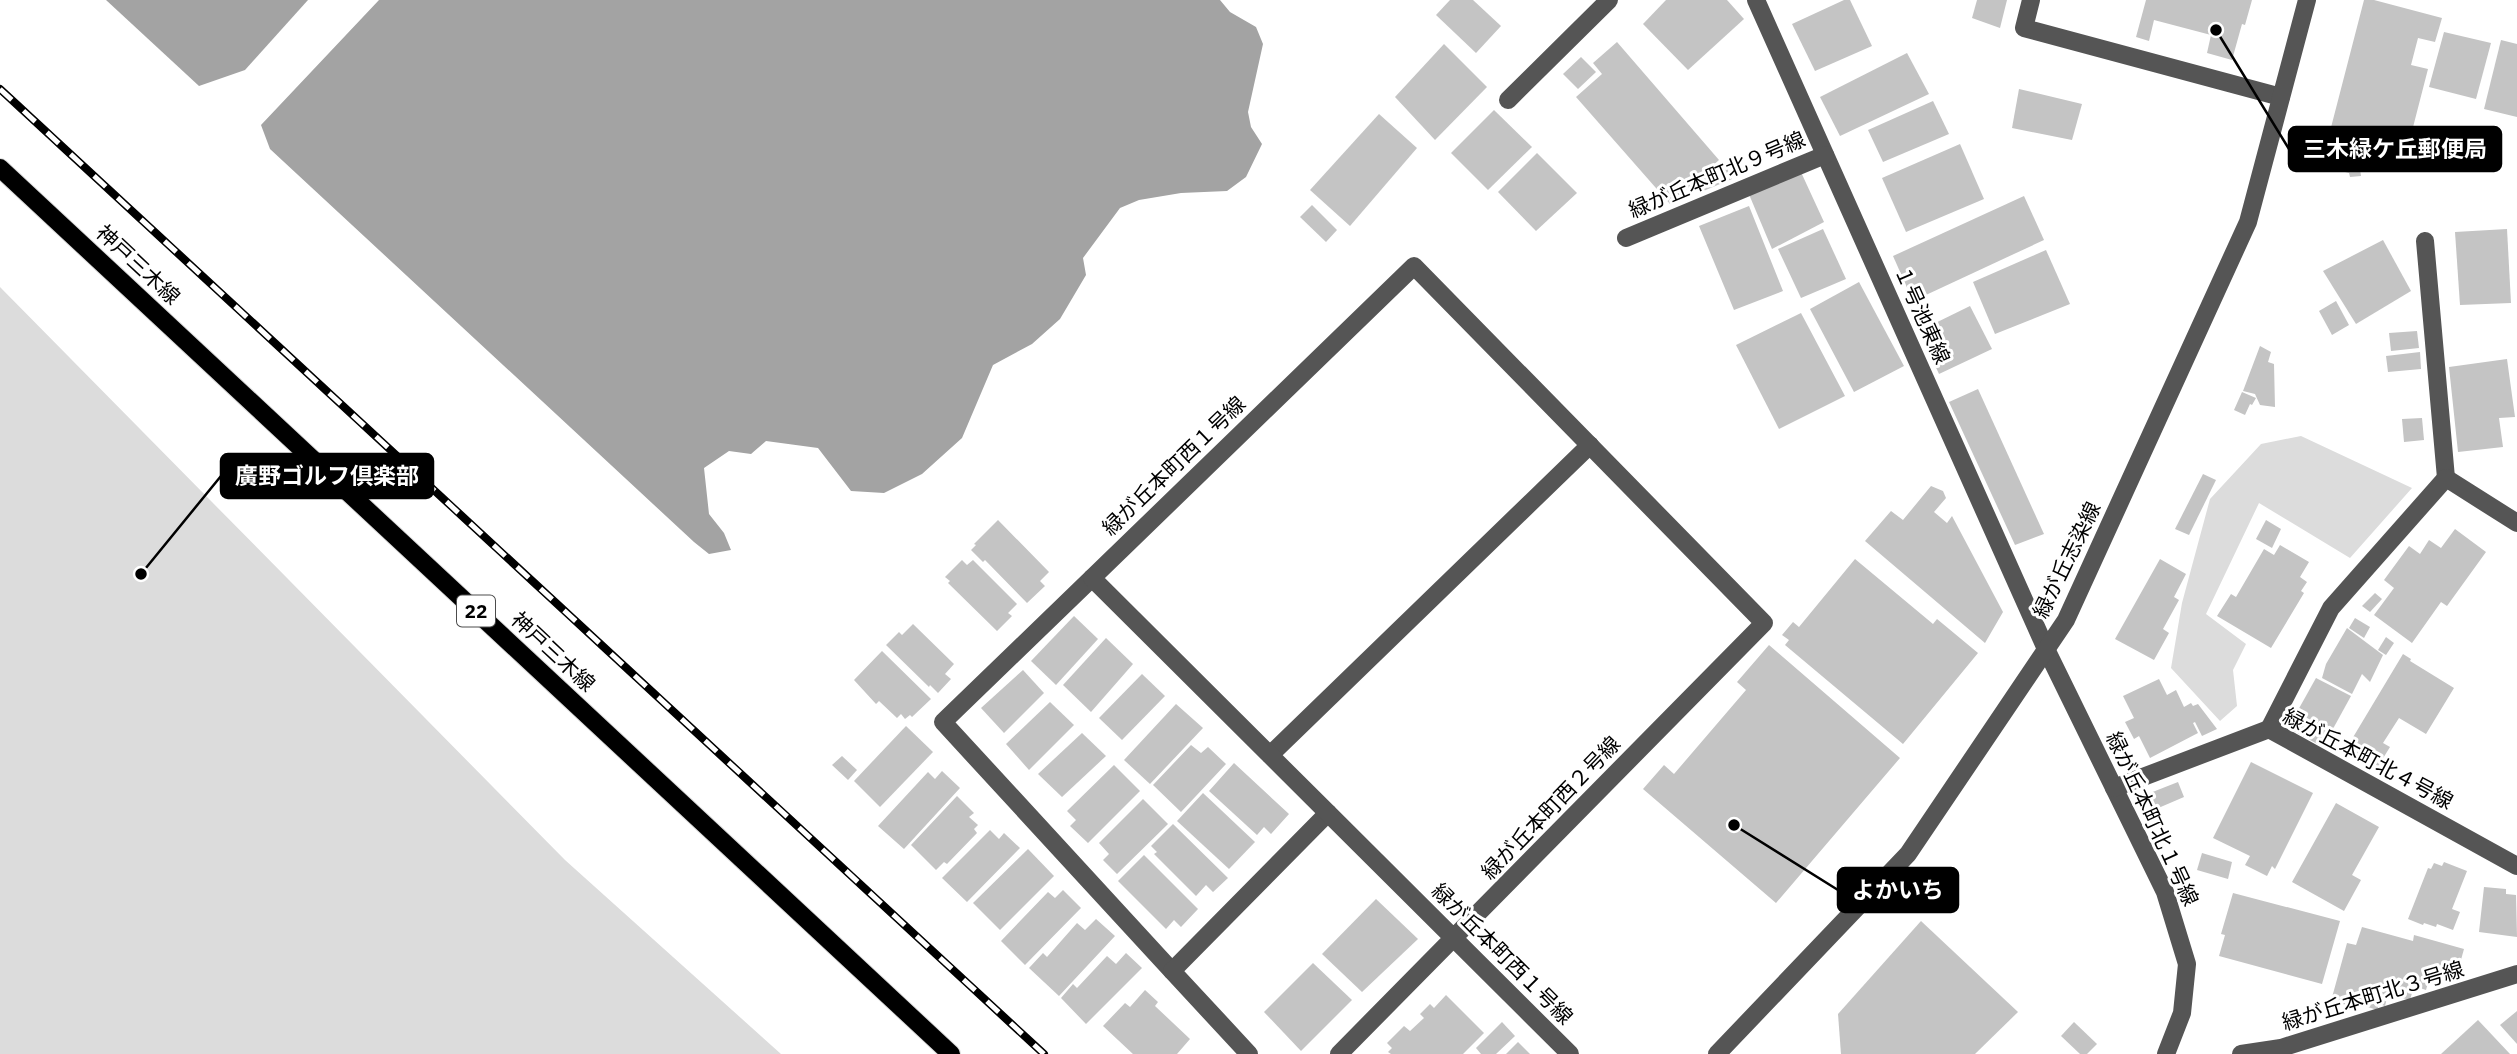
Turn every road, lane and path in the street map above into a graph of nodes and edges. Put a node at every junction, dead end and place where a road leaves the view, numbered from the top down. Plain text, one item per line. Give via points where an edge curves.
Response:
1 (1609, 0) edge
2 (1756, 0) edge
3 (2031, 0) edge
4 (2307, 0) edge
5 (2281, 97) junction
6 (1508, 100) dead end
7 (1825, 155) junction
8 (0, 168) edge
9 (1626, 238) dead end
10 (2425, 241) dead end
11 (1590, 445) junction
12 (2446, 478) junction
13 (2517, 523) edge
14 (1092, 578) junction
15 (1764, 623) joint
16 (2046, 649) junction
17 (2269, 729) junction
18 (1270, 755) junction
19 (2114, 788) junction
20 (1328, 813) junction
21 (2517, 866) edge
22 (1455, 939) junction
23 (1172, 971) junction
24 (2517, 974) edge
25 (951, 1054) edge
26 (1249, 1054) edge
27 (1339, 1054) edge
28 (1570, 1054) edge
29 (1717, 1054) edge
30 (2166, 1054) edge
31 (2241, 1054) edge

1 - 6 street
2 - 7 street, １号池東線
3 - 5 street via 2024,28
4 - 5 street, 緑が丘志染線
5 - 16 street, 緑が丘志染線 via 2248,222 2066,620
7 - 9 street, 緑が丘本町北９号線
7 - 16 street, １号池東線
8 - 25 main road, 神戸三木線 / 22
10 - 12 street
11 - 14 street, 緑が丘本町西１号線 via 1415,266
11 - 15 street, 緑が丘本町西１号線
11 - 18 street
12 - 13 street
12 - 17 street via 2331,608
14 - 18 street, 緑が丘本町西１号線
14 - 23 street via 943,722
15 - 22 street, 緑が丘本町西２号線
16 - 19 street, 緑が丘本町北１号線
16 - 29 street, 緑が丘志染線 via 1908,854
17 - 19 street, 緑が丘本町北４号線
17 - 21 street, 緑が丘本町北４号線
18 - 20 street, 緑が丘本町西１号線
19 - 30 street, 緑が丘本町北１号線 via 2165,892 2187,964 2182,1013
20 - 22 street, 緑が丘本町西１号線
20 - 23 street
22 - 27 street, 緑が丘本町西２号線
22 - 28 street, 緑が丘本町西１号線
23 - 26 street
24 - 31 street, 緑が丘本町北３号線 via 2281,1048

